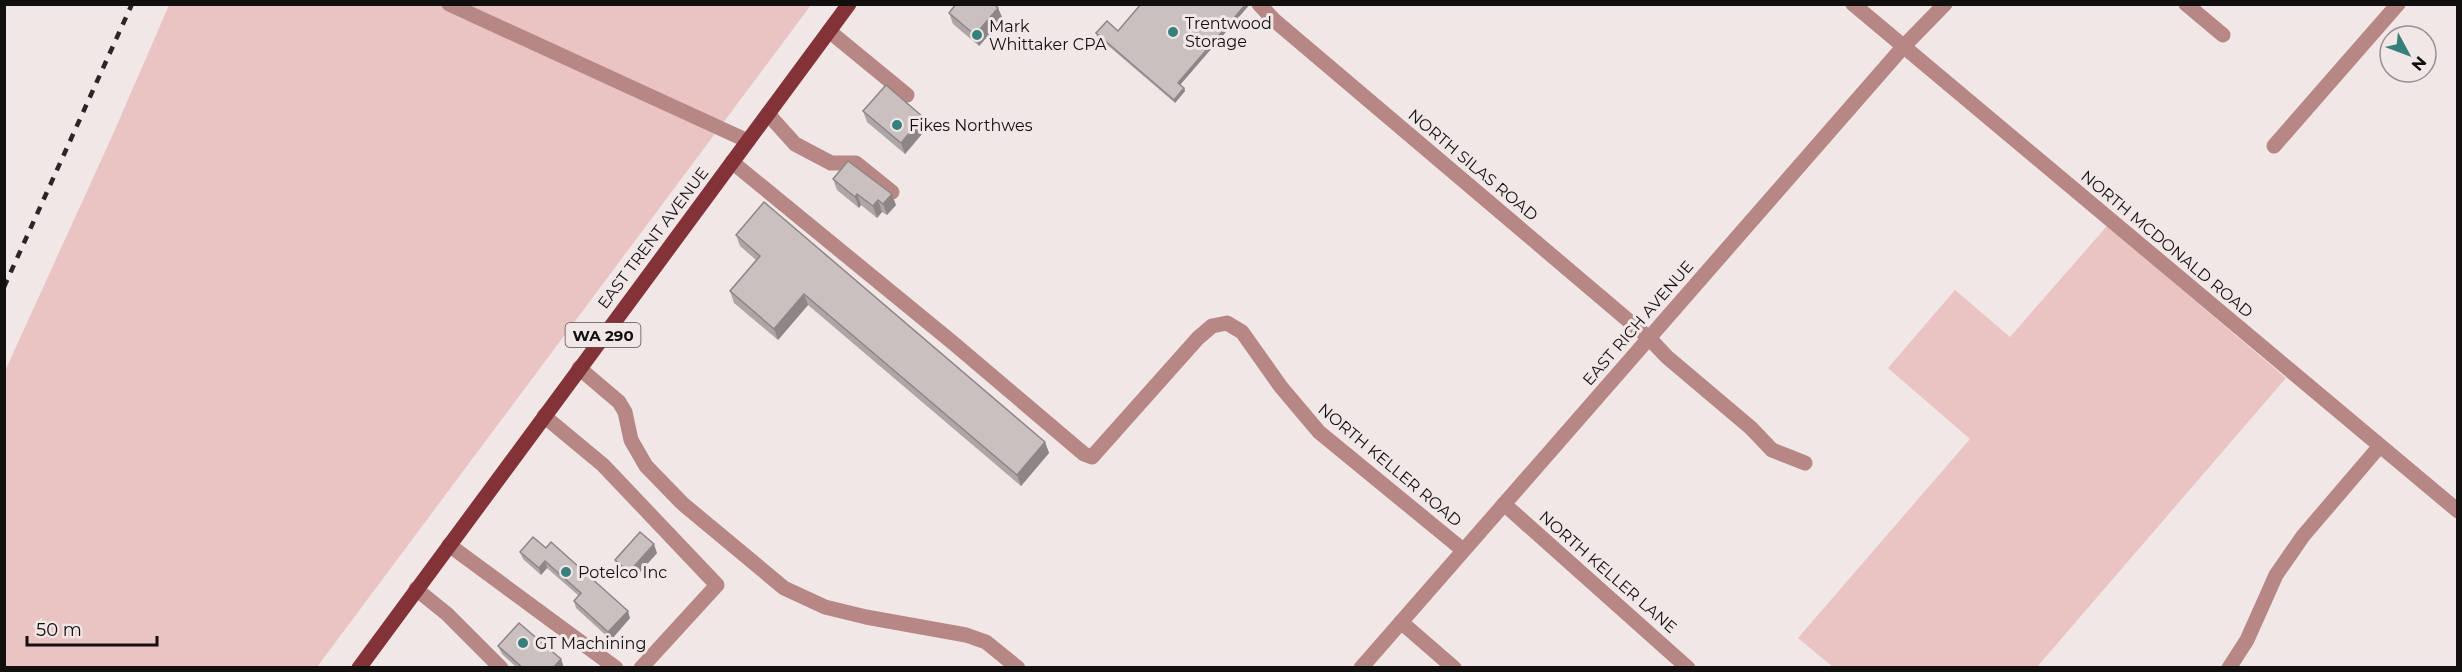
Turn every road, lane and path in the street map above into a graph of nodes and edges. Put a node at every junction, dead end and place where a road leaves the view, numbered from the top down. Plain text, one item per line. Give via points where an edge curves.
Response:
1 (449, 4) edge
2 (849, 4) edge
3 (1259, 4) edge
4 (1853, 4) edge
5 (1945, 4) edge
6 (2186, 4) edge
7 (2398, 4) edge
8 (830, 31) junction
9 (2223, 35) dead end
10 (1904, 46) junction
11 (907, 95) dead end
12 (768, 114) junction
13 (748, 141) junction
14 (2274, 146) dead end
15 (732, 162) junction
16 (892, 192) edge
17 (1649, 338) junction
18 (579, 368) junction
19 (544, 416) junction
20 (2379, 447) junction
21 (1805, 463) dead end
22 (1504, 504) junction
23 (2456, 506) edge
24 (449, 545) junction
25 (1463, 550) junction
26 (416, 589) junction
27 (1401, 622) junction
28 (358, 668) edge
29 (501, 668) edge
30 (616, 668) edge
31 (641, 668) edge
32 (1018, 668) edge
33 (1361, 668) edge
34 (1454, 668) edge
35 (1688, 668) edge
36 (2229, 668) edge

1 - 13 street
2 - 8 main road, EAST TRENT AVENUE / WA 290
3 - 17 street, NORTH SILAS ROAD
4 - 10 street, NORTH MCDONALD ROAD
5 - 10 street, EAST RICH AVENUE
6 - 9 street
7 - 14 street
8 - 11 street
8 - 12 main road, EAST TRENT AVENUE / WA 290
10 - 17 street, EAST RICH AVENUE
10 - 20 street, NORTH MCDONALD ROAD
12 - 13 main road, EAST TRENT AVENUE / WA 290
12 - 16 street via 795,144 831,163 856,163
13 - 15 main road, EAST TRENT AVENUE / WA 290
15 - 18 main road, EAST TRENT AVENUE / WA 290
15 - 25 street, NORTH KELLER ROAD via 1084,454 1092,458 1198,338 1212,327 1227,323 1242,332 1318,432
17 - 21 street, NORTH SILAS ROAD via 1772,450
17 - 22 street, EAST RICH AVENUE
18 - 19 main road, EAST TRENT AVENUE / WA 290
18 - 32 street via 619,402 631,440 646,466 683,504 784,588 825,607 986,642
19 - 24 main road, EAST TRENT AVENUE / WA 290
19 - 31 street via 603,465 717,585
20 - 23 street, NORTH MCDONALD ROAD
20 - 36 street via 2303,536 2276,575 2247,640
22 - 25 street, EAST RICH AVENUE
22 - 35 street, NORTH KELLER LANE
24 - 26 main road, EAST TRENT AVENUE / WA 290
24 - 30 street
25 - 27 street, EAST RICH AVENUE
26 - 28 main road, EAST TRENT AVENUE / WA 290
26 - 29 street
27 - 33 street, EAST RICH AVENUE
27 - 34 street

